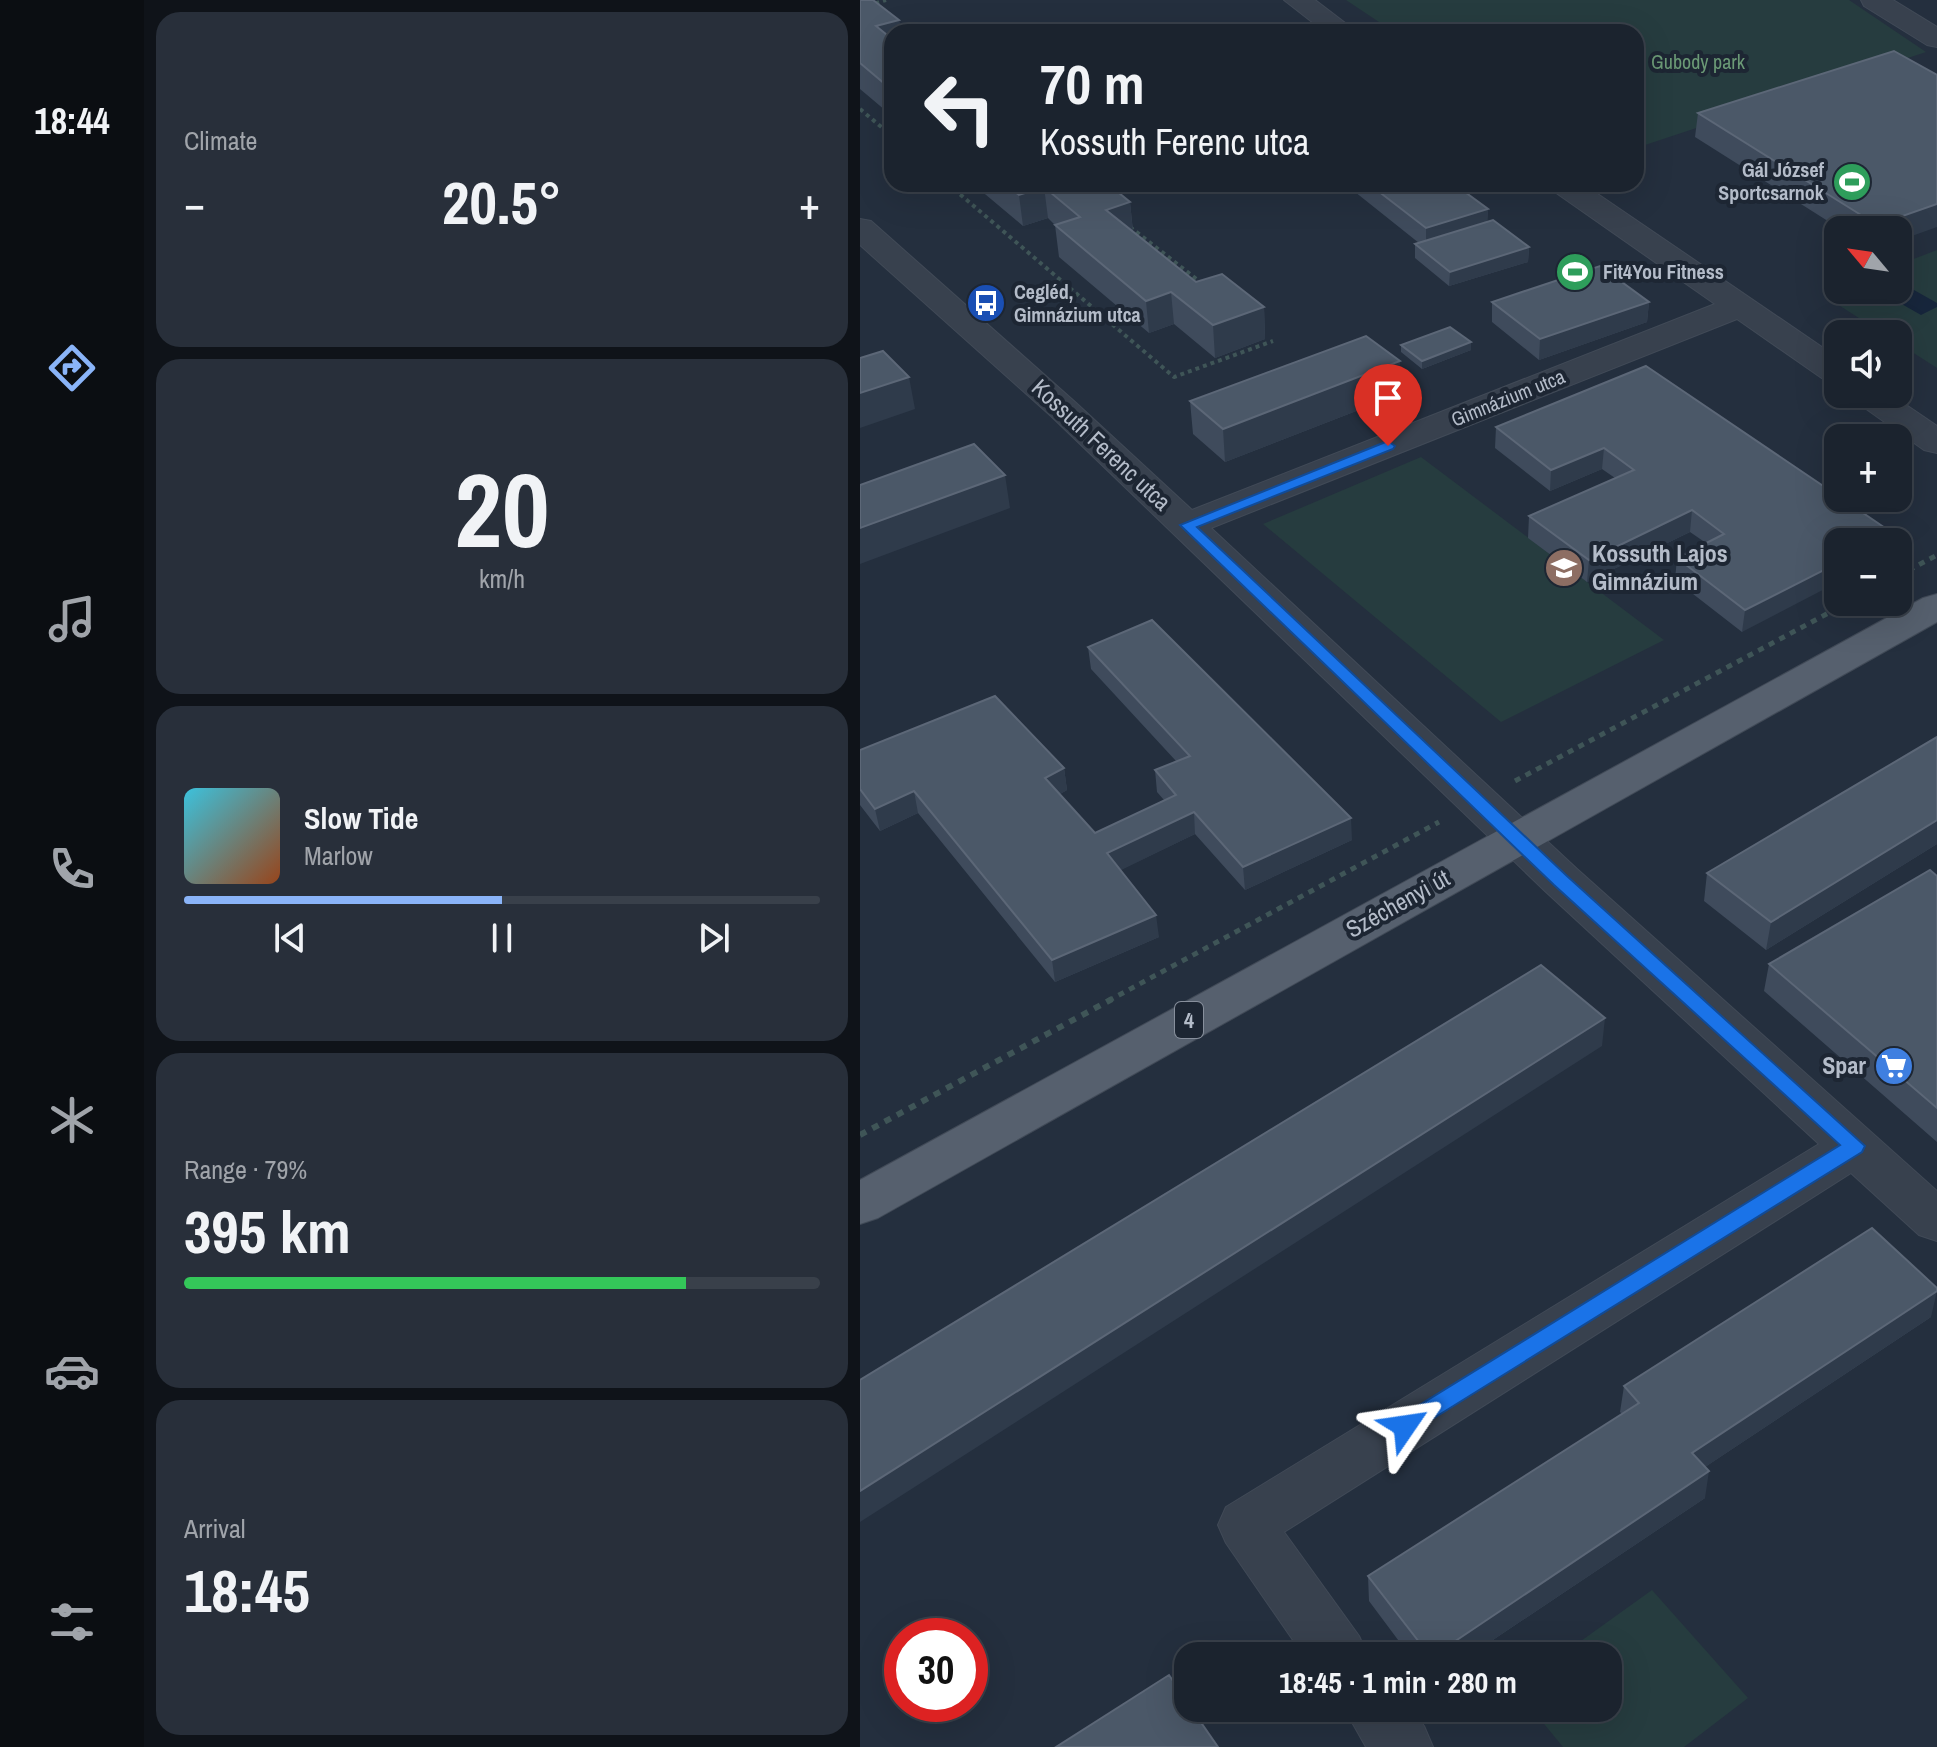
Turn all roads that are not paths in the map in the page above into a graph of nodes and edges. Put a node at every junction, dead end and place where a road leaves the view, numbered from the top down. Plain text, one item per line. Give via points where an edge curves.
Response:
1 (1297, 0) edge
2 (1874, 0) edge
3 (1925, 21) edge
4 (1332, 24) edge
5 (1937, 39) edge
6 (1575, 192) edge
7 (860, 228) edge
8 (1740, 306) junction
9 (1824, 364) edge
10 (1887, 408) edge
11 (1937, 442) edge
12 (1187, 525) junction
13 (1937, 606) edge
14 (1519, 838) junction
15 (1855, 1146) junction
16 (860, 1204) edge
17 (1937, 1221) edge
18 (1328, 1642) edge
19 (1384, 1722) edge
20 (1402, 1747) edge

1 - 4 street
2 - 3 street
3 - 5 street
6 - 8 street
7 - 12 street, Kossuth Ferenc utca
8 - 9 street
8 - 12 street, Gimnázium utca
10 - 11 street
12 - 14 street, Kossuth Ferenc utca
13 - 14 main road, Széchenyi út / 4
14 - 15 street, Kossuth Ferenc utca
14 - 16 main road, Széchenyi út / 4
15 - 17 street, Kossuth Ferenc utca
15 - 18 street via 1246,1525
19 - 20 street

